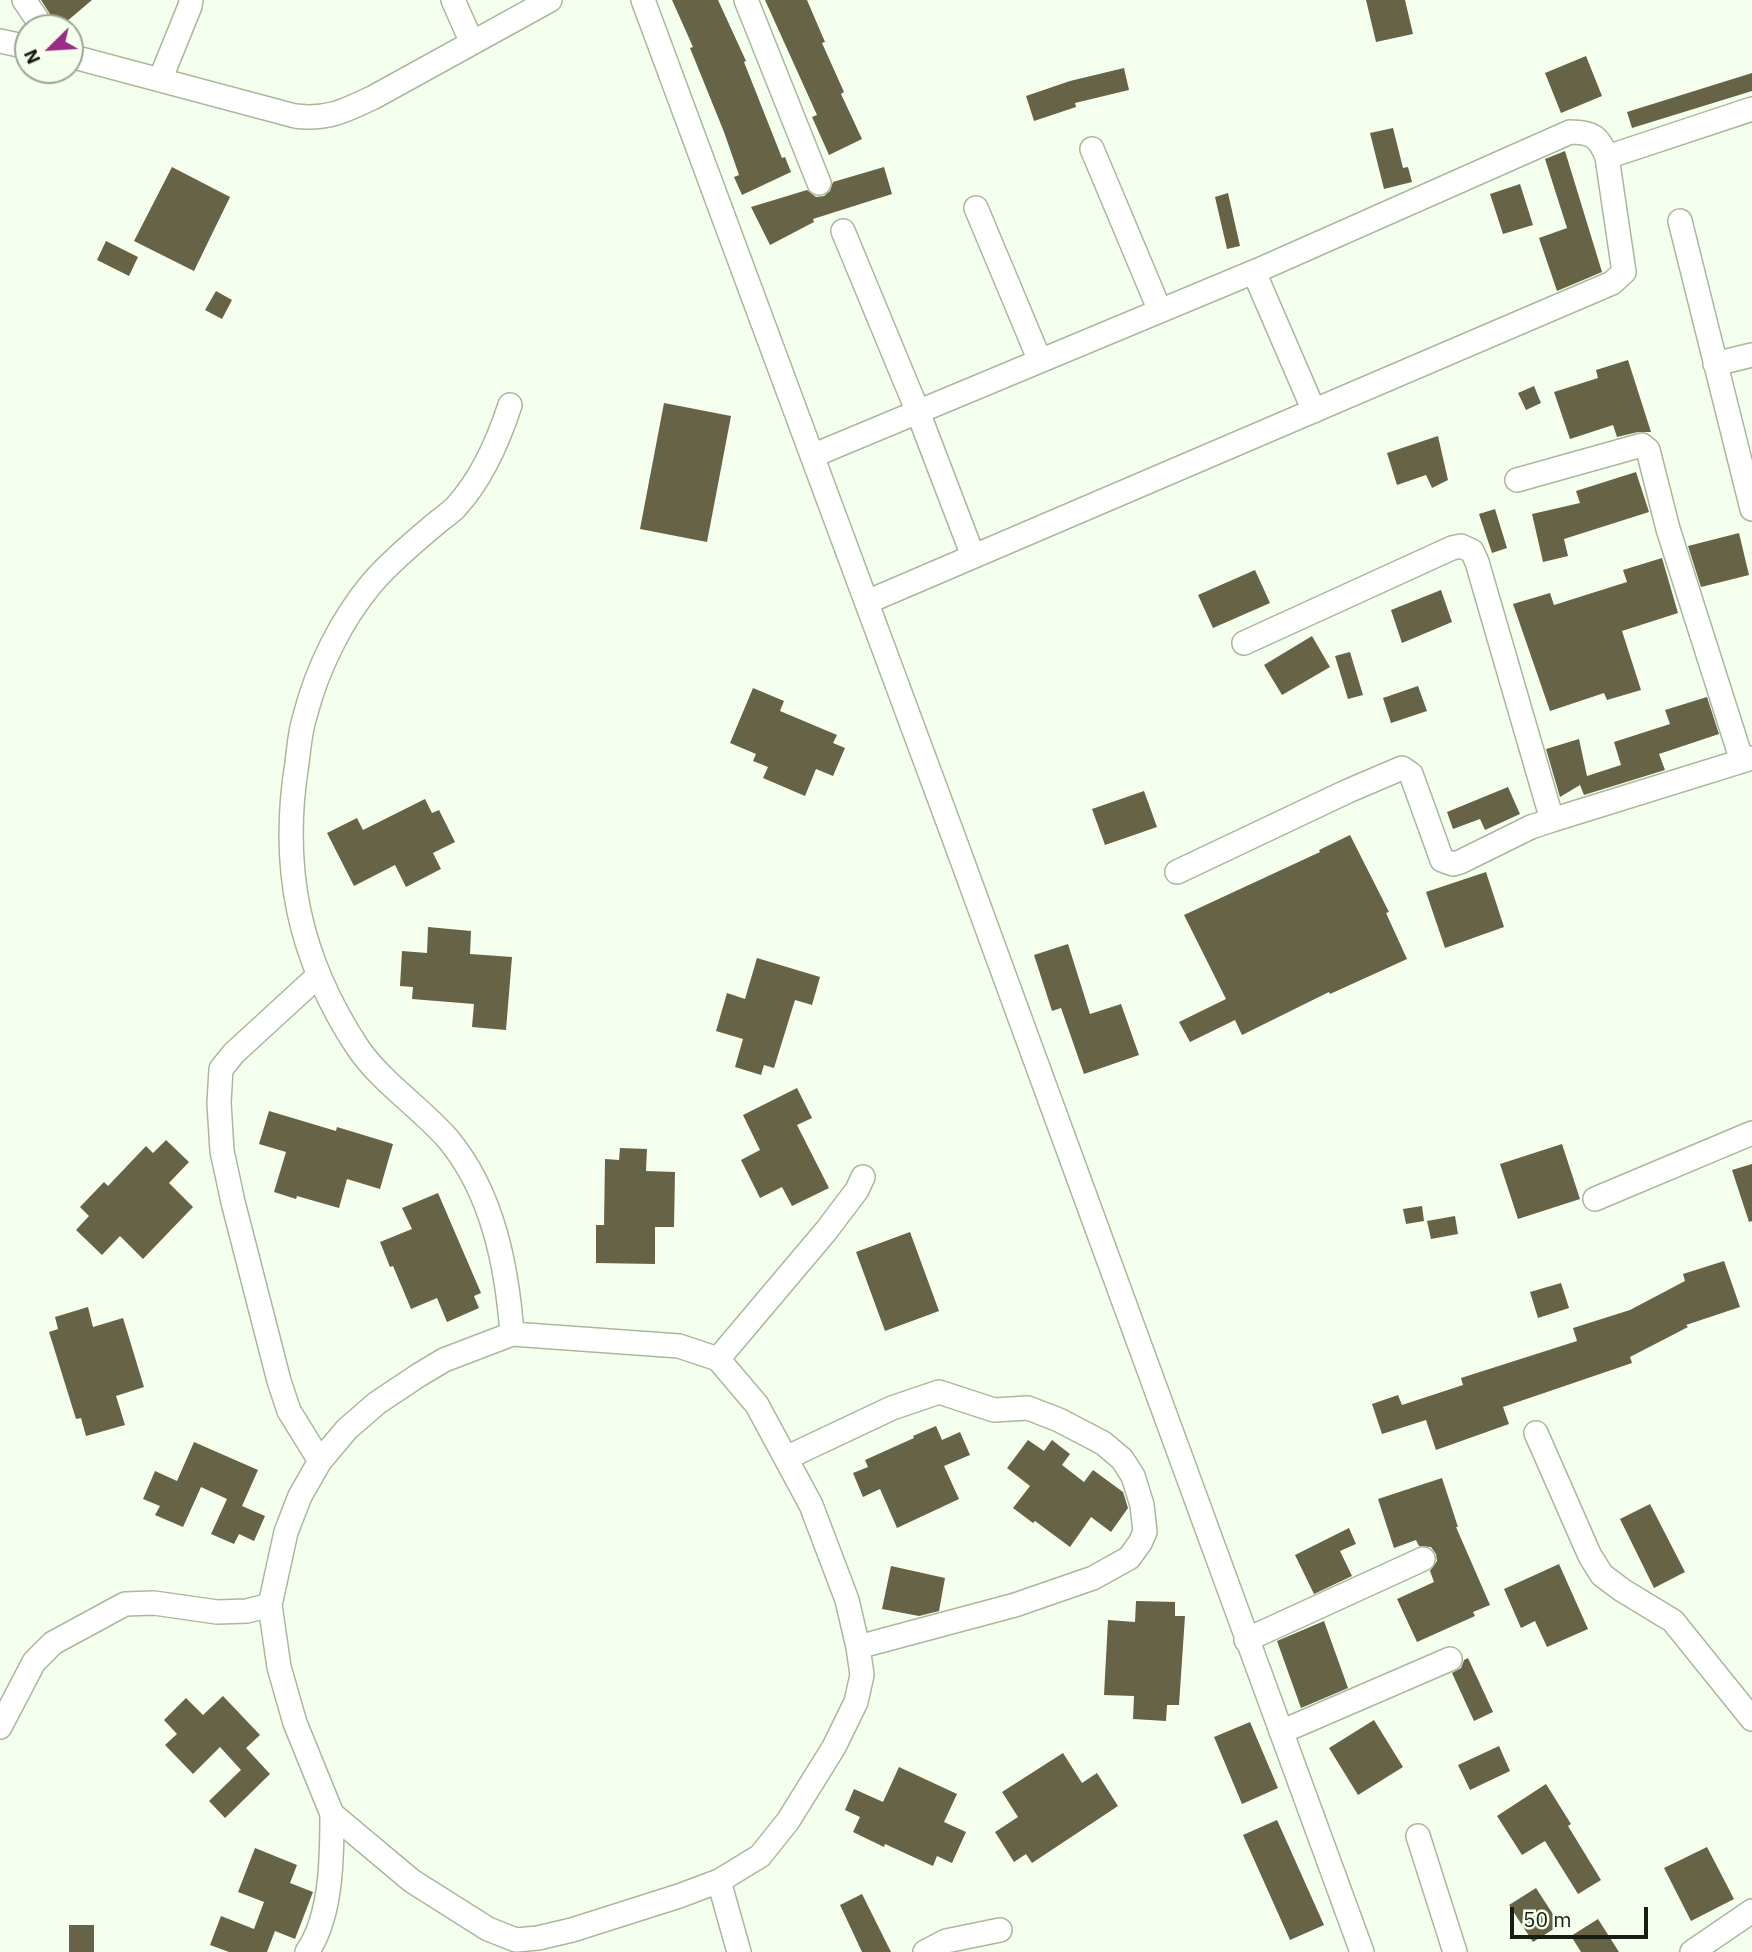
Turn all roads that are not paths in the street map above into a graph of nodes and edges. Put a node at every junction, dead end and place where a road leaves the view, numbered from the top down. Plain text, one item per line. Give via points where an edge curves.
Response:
1 (191, 0) edge
2 (453, 0) edge
3 (550, 0) edge
4 (643, 0) edge
5 (746, 0) edge
6 (472, 43) junction
7 (84, 60) edge
8 (160, 80) junction
9 (1752, 109) edge
10 (1092, 149) dead end
11 (1607, 157) junction
12 (819, 183) dead end
13 (976, 208) dead end
14 (1680, 221) dead end
15 (843, 230) dead end
16 (1254, 272) junction
17 (1160, 311) junction
18 (1752, 355) edge
19 (1040, 361) junction
20 (1715, 364) junction
21 (510, 405) dead end
22 (1314, 411) junction
23 (918, 412) junction
24 (812, 456) junction
25 (1517, 480) dead end
26 (1752, 509) edge
27 (974, 556) junction
28 (867, 602) junction
29 (1244, 643) dead end
30 (1747, 759) edge
31 (1552, 820) junction
32 (1177, 872) dead end
33 (319, 975) junction
34 (1752, 1133) edge
35 (863, 1177) dead end
36 (1595, 1199) dead end
37 (512, 1334) junction
38 (718, 1359) junction
39 (1536, 1433) dead end
40 (786, 1458) junction
41 (320, 1461) junction
42 (1423, 1559) dead end
43 (270, 1605) junction
44 (1246, 1640) junction
45 (858, 1647) junction
46 (1450, 1659) dead end
47 (1752, 1719) edge
48 (0, 1727) edge
49 (1281, 1732) junction
50 (332, 1814) junction
51 (1418, 1836) dead end
52 (719, 1881) junction
53 (1752, 1911) edge
54 (1000, 1930) dead end
55 (518, 1946) edge
56 (307, 1952) edge
57 (739, 1952) edge
58 (925, 1952) edge
59 (1362, 1952) edge
60 (1455, 1952) edge
61 (1692, 1952) edge

1 - 8 street
2 - 6 street
3 - 6 street
4 - 24 street
5 - 12 street
6 - 8 street via 345,111 313,118
7 - 8 street
9 - 11 street
10 - 17 street
11 - 16 street via 1601,141 1570,132
11 - 22 street via 1624,272 1612,284
13 - 19 street
14 - 20 street
15 - 23 street
16 - 17 street
16 - 22 street
17 - 19 street
18 - 20 street
19 - 23 street
20 - 26 street
21 - 33 street via 496,446 467,493 373,583 344,622 315,684 304,717 293,787 290,863 298,909
22 - 27 street
23 - 24 street
23 - 27 street
24 - 28 street
25 - 30 street via 1642,445 1648,450 1668,529
27 - 28 street
28 - 44 street
29 - 31 street via 1452,548 1472,551
30 - 31 street
31 - 32 street via 1460,862 1447,863 1442,860 1411,774 1402,768
33 - 37 street via 359,1049 449,1141 468,1171 488,1210 501,1251
33 - 41 street via 221,1069 219,1102 230,1189 279,1381 289,1411
34 - 36 street
35 - 38 street via 826,1231
37 - 38 street via 679,1346
37 - 41 street via 444,1360 419,1375 346,1429
38 - 40 street via 757,1405
39 - 47 street via 1602,1575 1673,1621
40 - 45 street via 811,1504 847,1600
40 - 45 street via 892,1408 939,1392 994,1410 1028,1408 1059,1419 1103,1443 1133,1476 1145,1532 1129,1558 1093,1578 1015,1605
41 - 43 street via 286,1532
42 - 44 street
43 - 48 street via 217,1612 154,1603 125,1604 53,1643 34,1662
43 - 50 street via 279,1667 295,1723
44 - 49 street
45 - 52 street via 862,1675 856,1702 834,1747 770,1845
46 - 49 street
49 - 59 street
50 - 55 street via 412,1881
50 - 56 street via 327,1900
51 - 60 street
52 - 55 street
52 - 57 street
53 - 61 street
54 - 58 street via 946,1941

